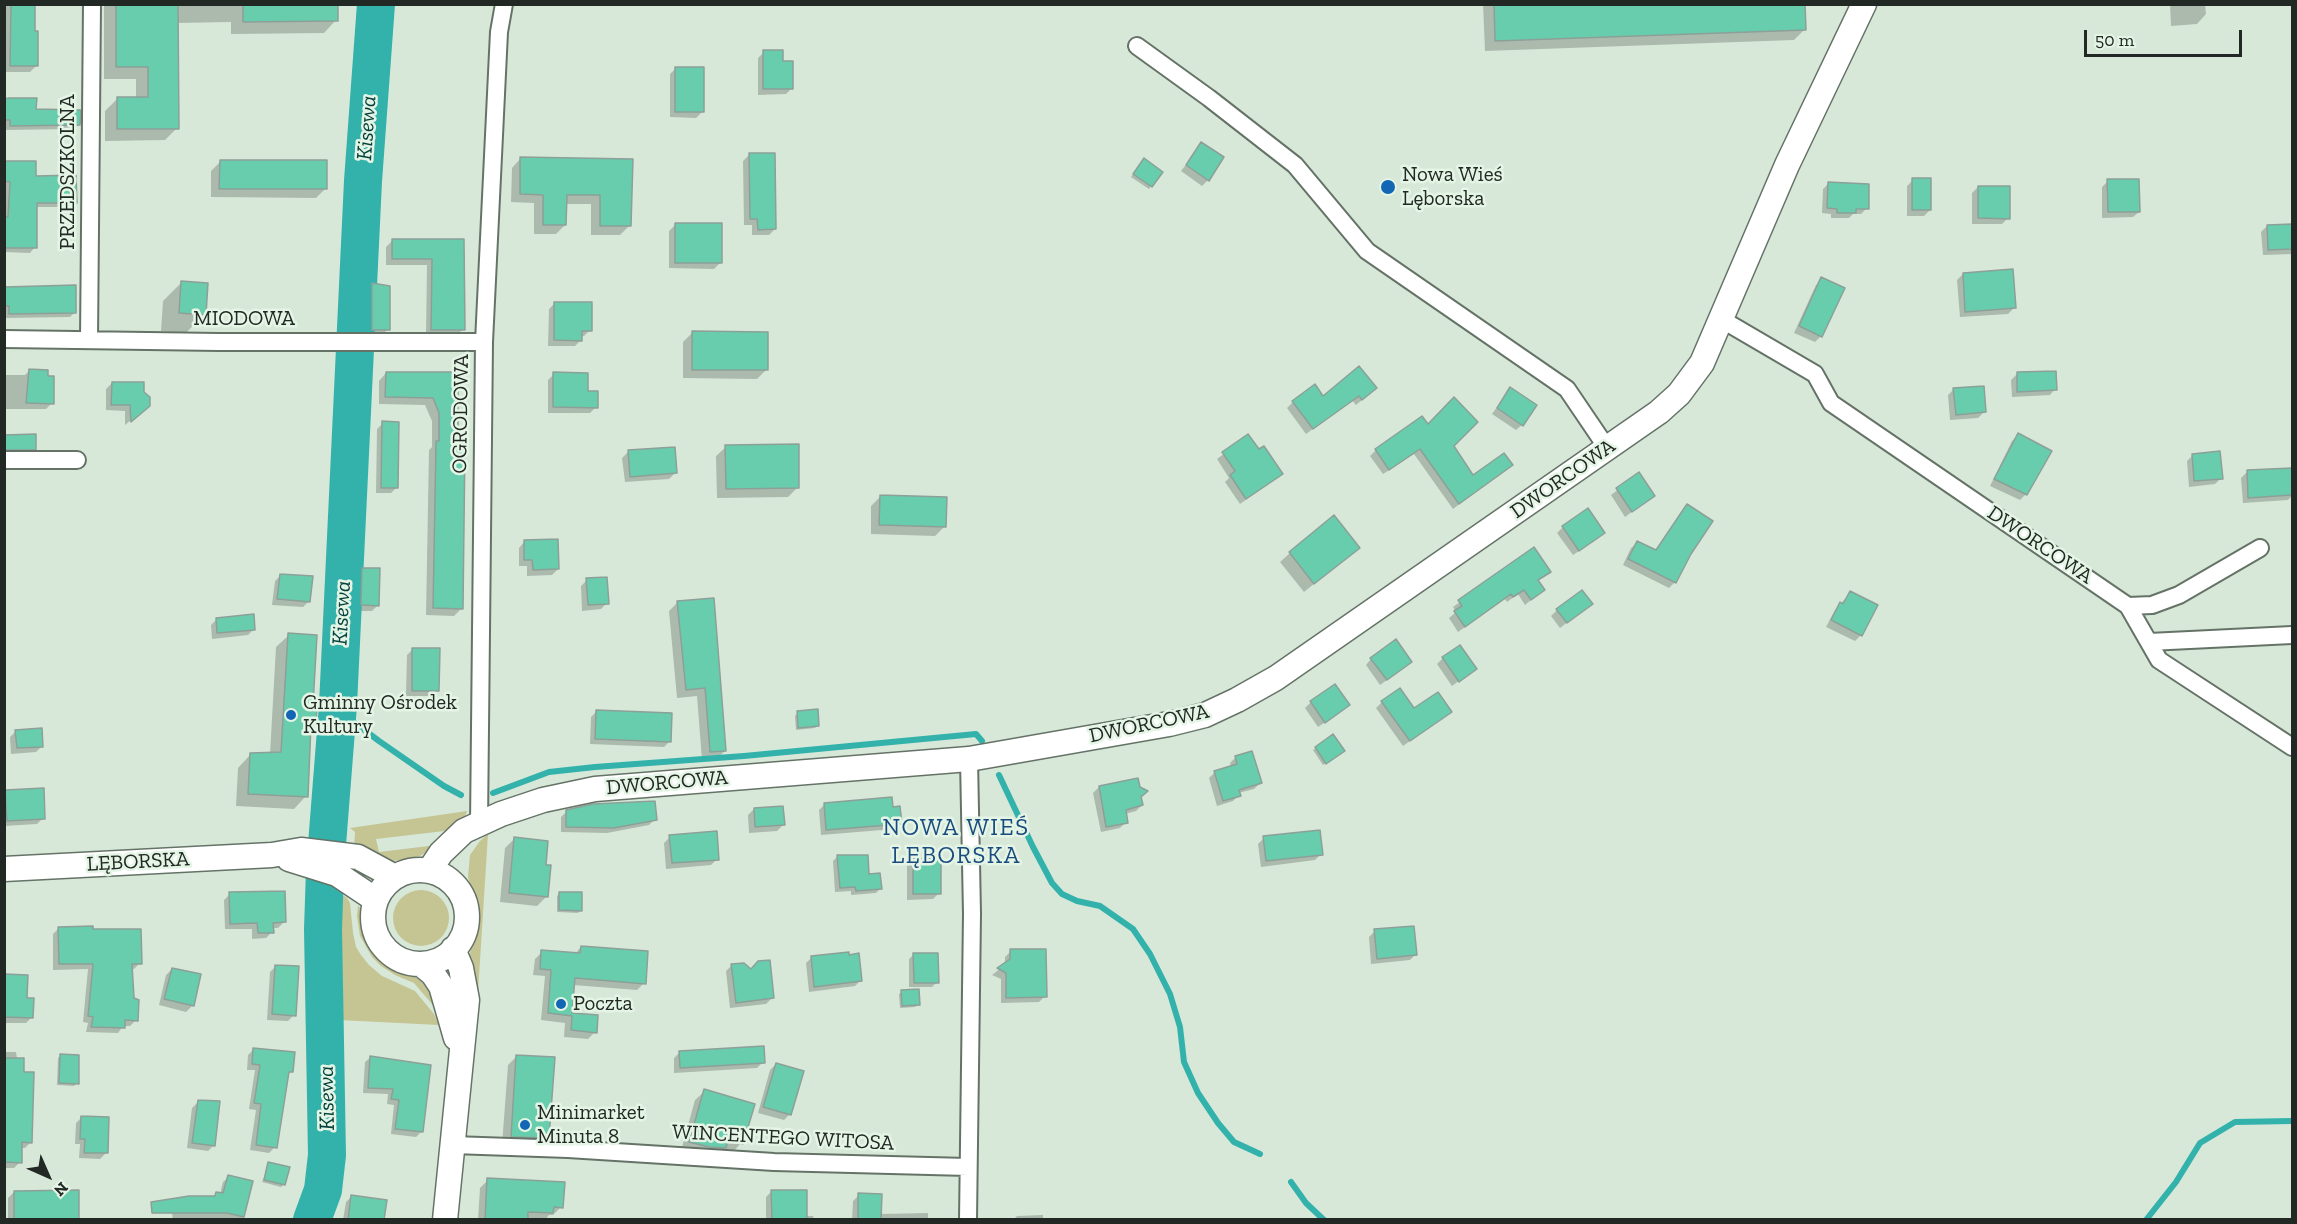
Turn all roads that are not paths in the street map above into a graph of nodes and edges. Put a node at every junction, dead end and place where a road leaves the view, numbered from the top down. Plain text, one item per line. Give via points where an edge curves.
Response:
1 (92, 4) edge
2 (504, 4) edge
3 (1864, 4) edge
4 (1137, 46) dead end
5 (1720, 319) junction
6 (4, 339) edge
7 (89, 340) junction
8 (484, 342) junction
9 (1607, 448) junction
10 (4, 460) edge
11 (76, 460) dead end
12 (2260, 548) dead end
13 (2128, 606) junction
14 (2292, 635) edge
15 (2149, 642) junction
16 (2292, 747) edge
17 (969, 759) junction
18 (479, 824) junction
19 (338, 864) junction
20 (4, 869) edge
21 (440, 875) junction
22 (395, 877) junction
23 (376, 900) junction
24 (453, 950) junction
25 (421, 964) junction
26 (461, 1064) junction
27 (453, 1145) junction
28 (968, 1167) junction
29 (445, 1220) edge
30 (968, 1220) edge

1 - 7 street, PRZEDSZKOLNA
2 - 8 street, OGRODOWA via 499,32
3 - 5 street, DWORCOWA via 1786,165
4 - 9 street via 1294,165 1367,251 1567,389
5 - 9 street, DWORCOWA via 1702,363 1679,394
5 - 13 street, DWORCOWA via 1815,374 1832,403
6 - 7 street, MIODOWA
7 - 8 street, MIODOWA
8 - 18 street, OGRODOWA
9 - 17 street, DWORCOWA via 1276,678 1237,700 1205,715 1169,724
10 - 11 street
12 - 13 street via 2178,595 2152,605
13 - 15 street, DWORCOWA
14 - 15 street
15 - 16 street, DWORCOWA via 2159,660
17 - 18 street, DWORCOWA via 595,789 528,804
17 - 28 street via 972,914
18 - 21 street, DWORCOWA via 454,839
19 - 20 street, LĘBORSKA via 287,851 272,855
19 - 22 street, LĘBORSKA via 358,857
19 - 23 street, LĘBORSKA
21 - 22 street via 408,871
21 - 24 street via 460,891 466,905 464,934
22 - 23 street
23 - 25 street via 374,921 380,942 403,961
24 - 25 street via 446,957
24 - 26 street via 461,968 466,1000
25 - 26 street via 441,986
26 - 27 street
27 - 28 street, WINCENTEGO WITOSA via 774,1162
27 - 29 street
28 - 30 street

